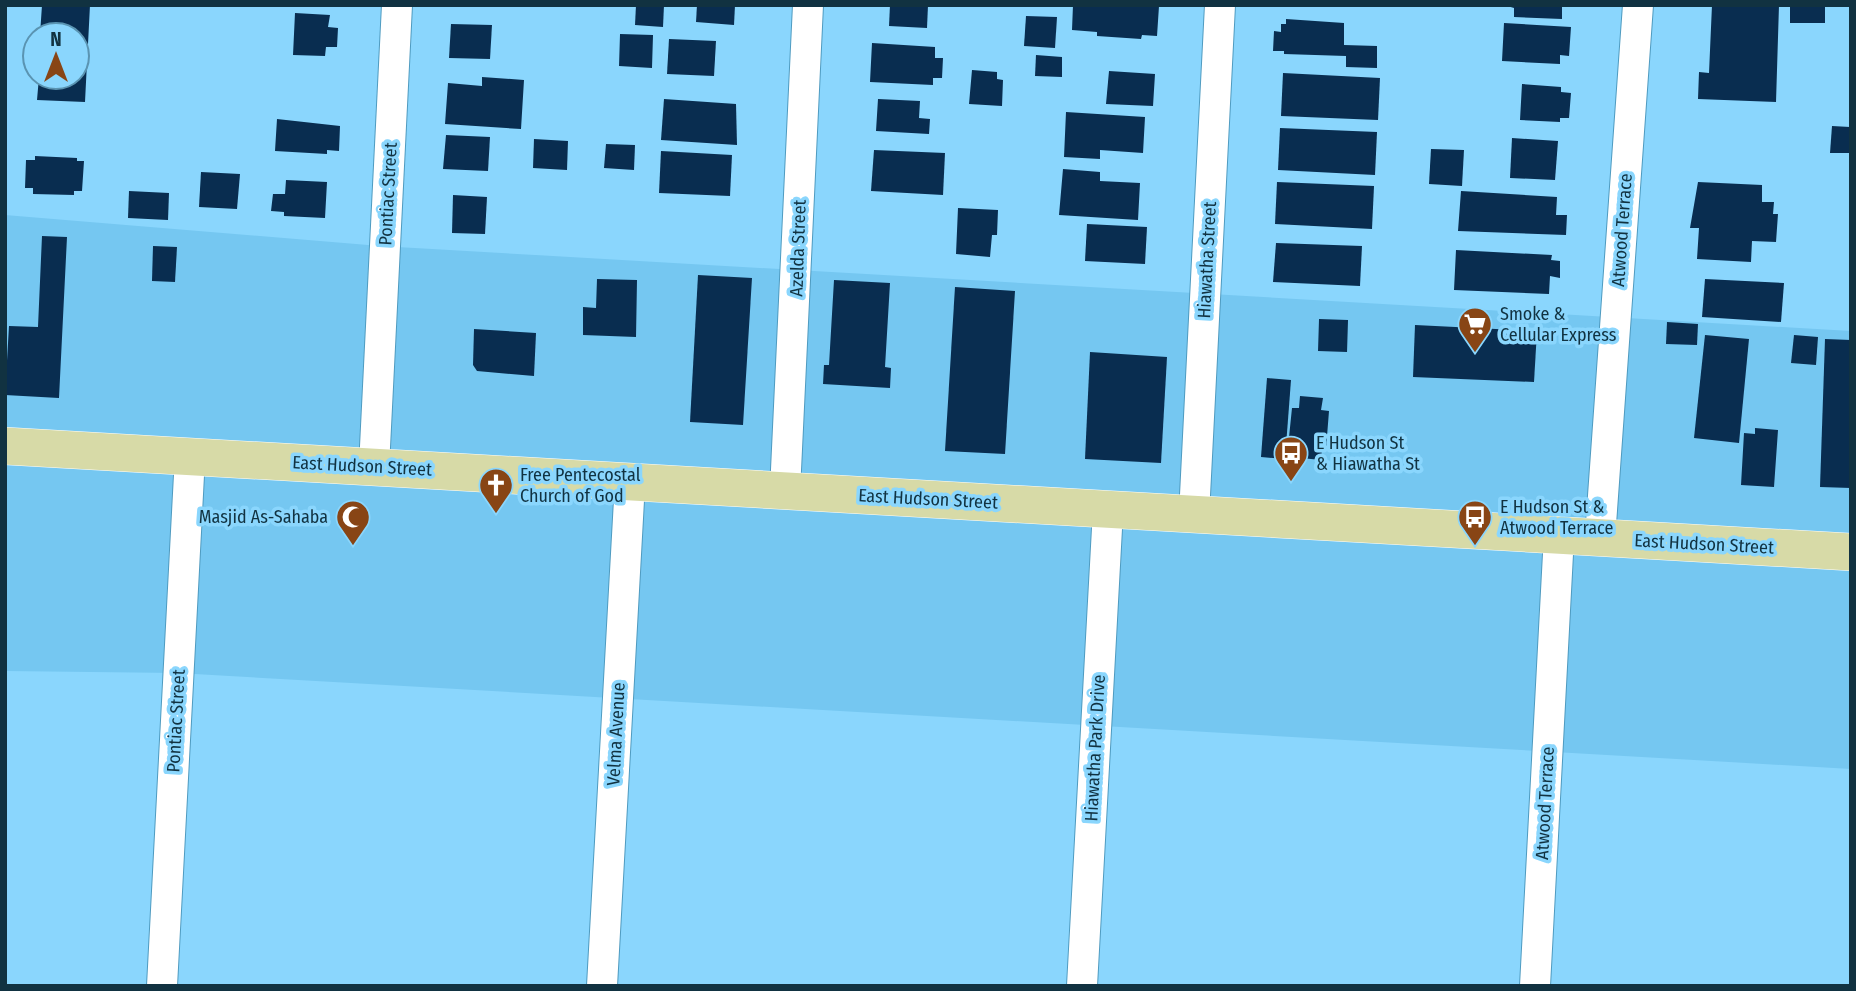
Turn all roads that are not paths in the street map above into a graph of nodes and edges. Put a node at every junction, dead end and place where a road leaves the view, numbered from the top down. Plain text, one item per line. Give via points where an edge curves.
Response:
1 (397, 5) edge
2 (808, 5) edge
3 (1220, 5) edge
4 (1639, 5) edge
5 (5, 446) edge
6 (190, 456) junction
7 (374, 467) junction
8 (630, 482) junction
9 (785, 491) junction
10 (1108, 510) junction
11 (1194, 514) junction
12 (1559, 536) junction
13 (1600, 538) junction
14 (1851, 552) edge
15 (162, 986) edge
16 (602, 986) edge
17 (1082, 986) edge
18 (1535, 986) edge

1 - 7 street, Pontiac Street
2 - 9 street, Azelda Street
3 - 11 street, Hiawatha Street
4 - 13 street, Atwood Terrace
5 - 6 main road, East Hudson Street
6 - 7 main road, East Hudson Street
6 - 15 street, Pontiac Street
7 - 8 main road, East Hudson Street
8 - 9 main road, East Hudson Street
8 - 16 street, Velma Avenue
9 - 10 main road, East Hudson Street
10 - 11 main road, East Hudson Street
10 - 17 street, Hiawatha Park Drive
11 - 12 main road, East Hudson Street
12 - 13 main road, East Hudson Street
12 - 18 street, Atwood Terrace
13 - 14 main road, East Hudson Street

